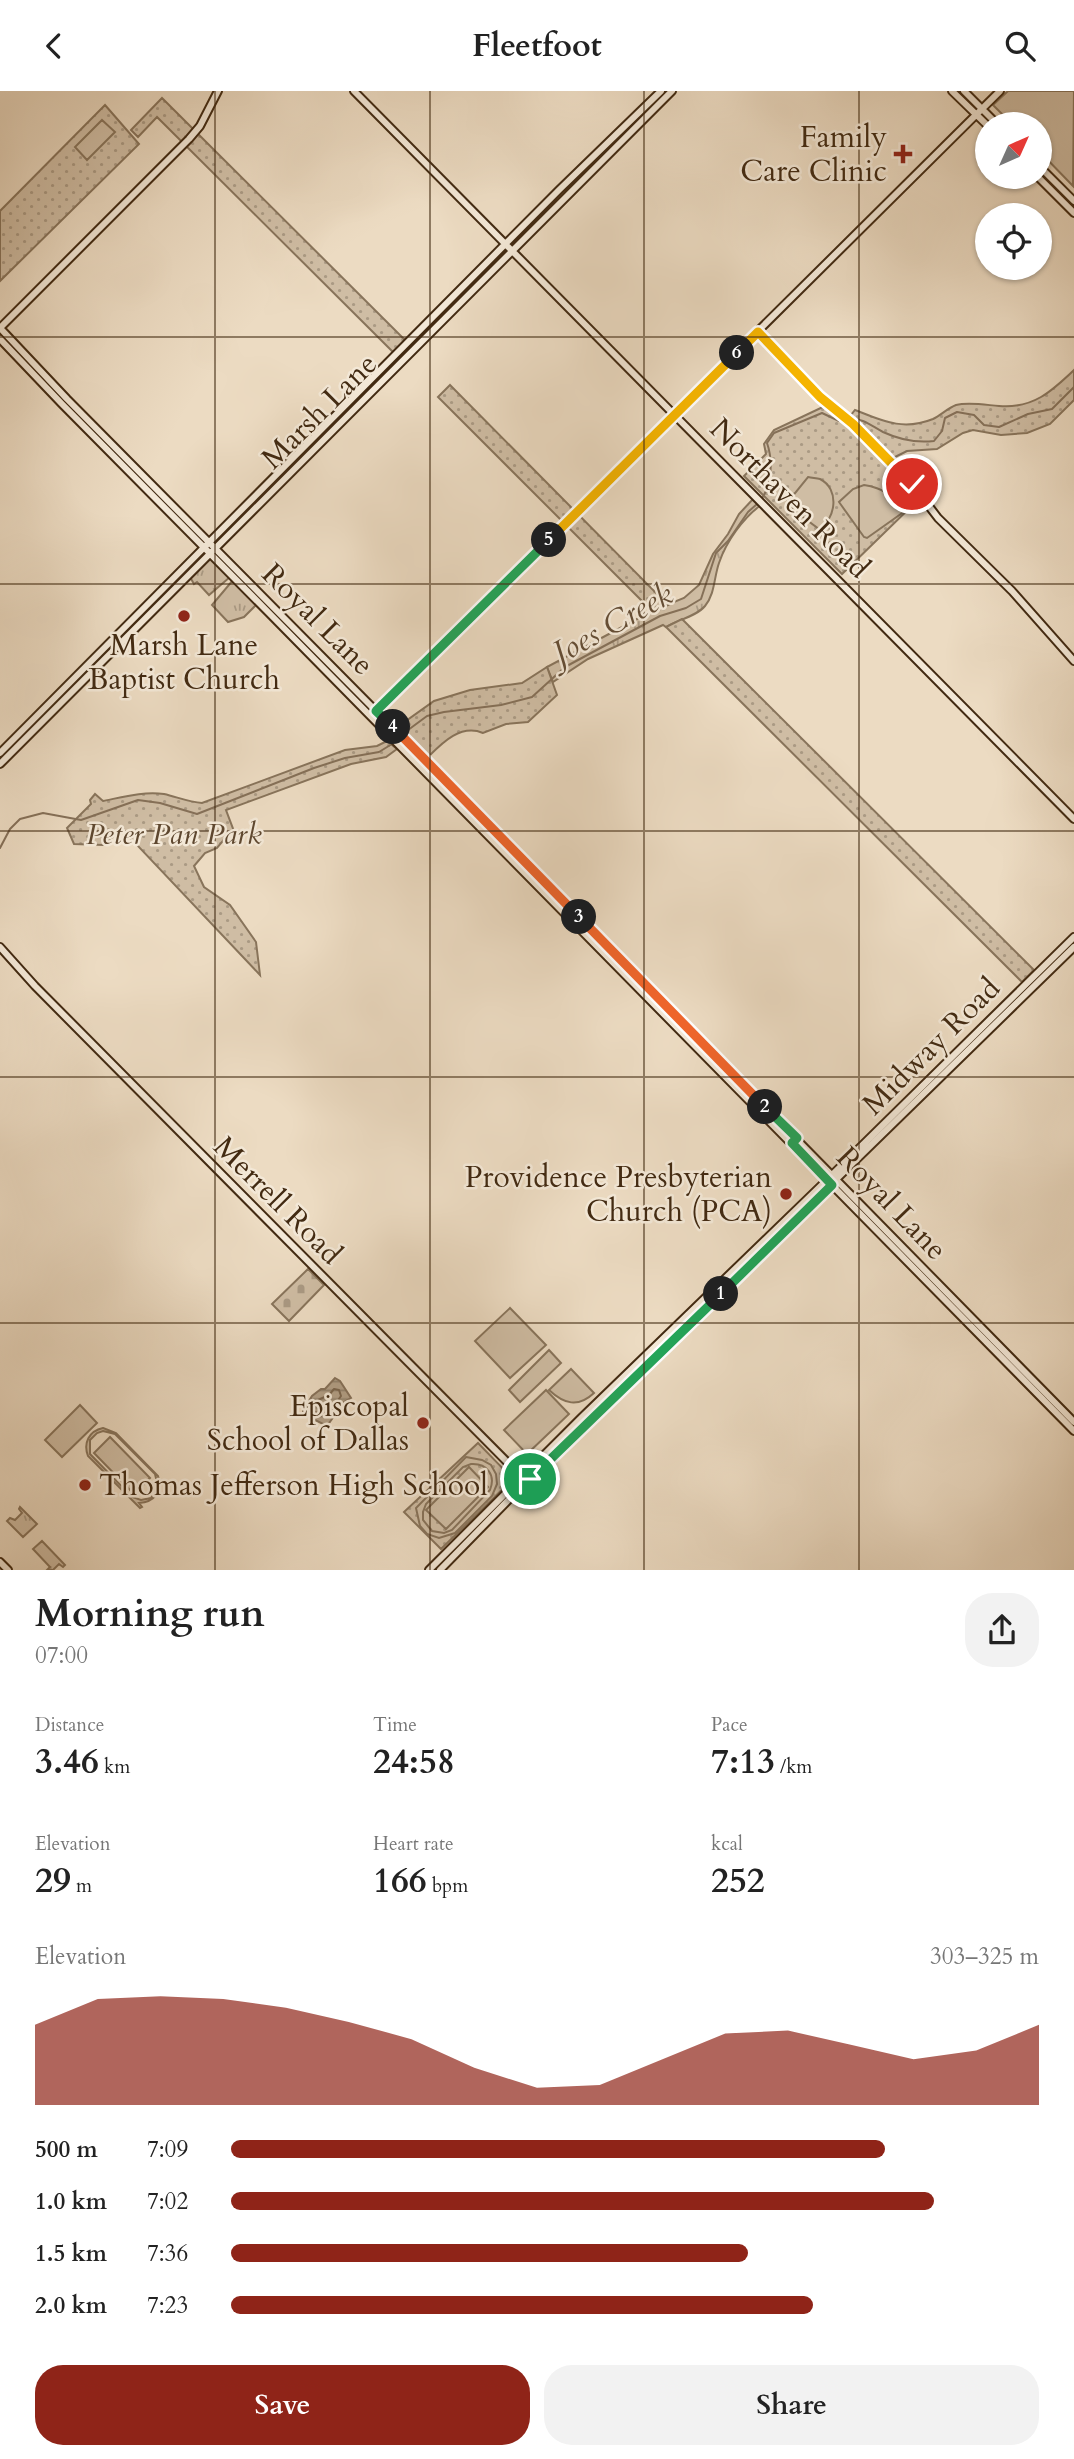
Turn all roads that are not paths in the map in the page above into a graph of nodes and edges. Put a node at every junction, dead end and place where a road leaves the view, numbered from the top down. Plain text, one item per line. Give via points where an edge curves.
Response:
1 (218, 91) edge
2 (354, 91) edge
3 (661, 91) edge
4 (672, 91) edge
5 (952, 91) edge
6 (964, 91) edge
7 (1000, 91) edge
8 (979, 112) junction
9 (975, 116) edge
10 (1052, 178) edge
11 (1050, 189) edge
12 (1074, 201) edge
13 (1074, 213) edge
14 (509, 246) junction
15 (0, 328) edge
16 (758, 332) junction
17 (0, 339) edge
18 (64, 402) junction
19 (675, 414) junction
20 (207, 545) junction
21 (213, 551) junction
22 (153, 599) junction
23 (159, 605) junction
24 (1074, 661) edge
25 (373, 713) junction
26 (0, 753) edge
27 (0, 764) edge
28 (1074, 819) edge
29 (1074, 937) edge
30 (0, 947) edge
31 (1074, 947) edge
32 (832, 1180) junction
33 (1042, 1394) junction
34 (1074, 1422) edge
35 (1074, 1431) edge
36 (525, 1479) junction
37 (457, 1548) junction
38 (0, 1562) edge
39 (8, 1570) edge
40 (429, 1570) edge
41 (440, 1570) edge

1 - 15 main road via 189,139
2 - 14 main road, Northaven Road
3 - 14 main road, Marsh Lane
4 - 14 main road, Marsh Lane
5 - 8 main road
6 - 8 main road
7 - 8 main road
9 - 16 main road
10 - 12 main road
11 - 13 main road
14 - 19 main road, Northaven Road
14 - 20 main road, Marsh Lane
14 - 21 main road, Marsh Lane
15 - 18 main road, Royal Lane
16 - 19 main road
16 - 24 main road via 912,484
17 - 18 main road, Royal Lane
18 - 20 main road, Royal Lane
19 - 25 main road
19 - 28 main road, Northaven Road
20 - 21 main road, Royal Lane
20 - 22 main road, Marsh Lane
21 - 23 main road, Marsh Lane
21 - 25 main road, Royal Lane
22 - 23 main road
22 - 26 main road, Marsh Lane
23 - 27 main road, Marsh Lane
25 - 32 main road, Royal Lane
29 - 32 main road, Midway Road
30 - 36 main road, Merrell Road
31 - 32 main road, Midway Road
32 - 33 main road, Royal Lane
32 - 36 main road, Midway Road
33 - 34 main road, Royal Lane
33 - 35 main road, Royal Lane
36 - 37 main road, Midway Road
37 - 40 main road, Midway Road
37 - 41 main road, Midway Road
38 - 39 main road

